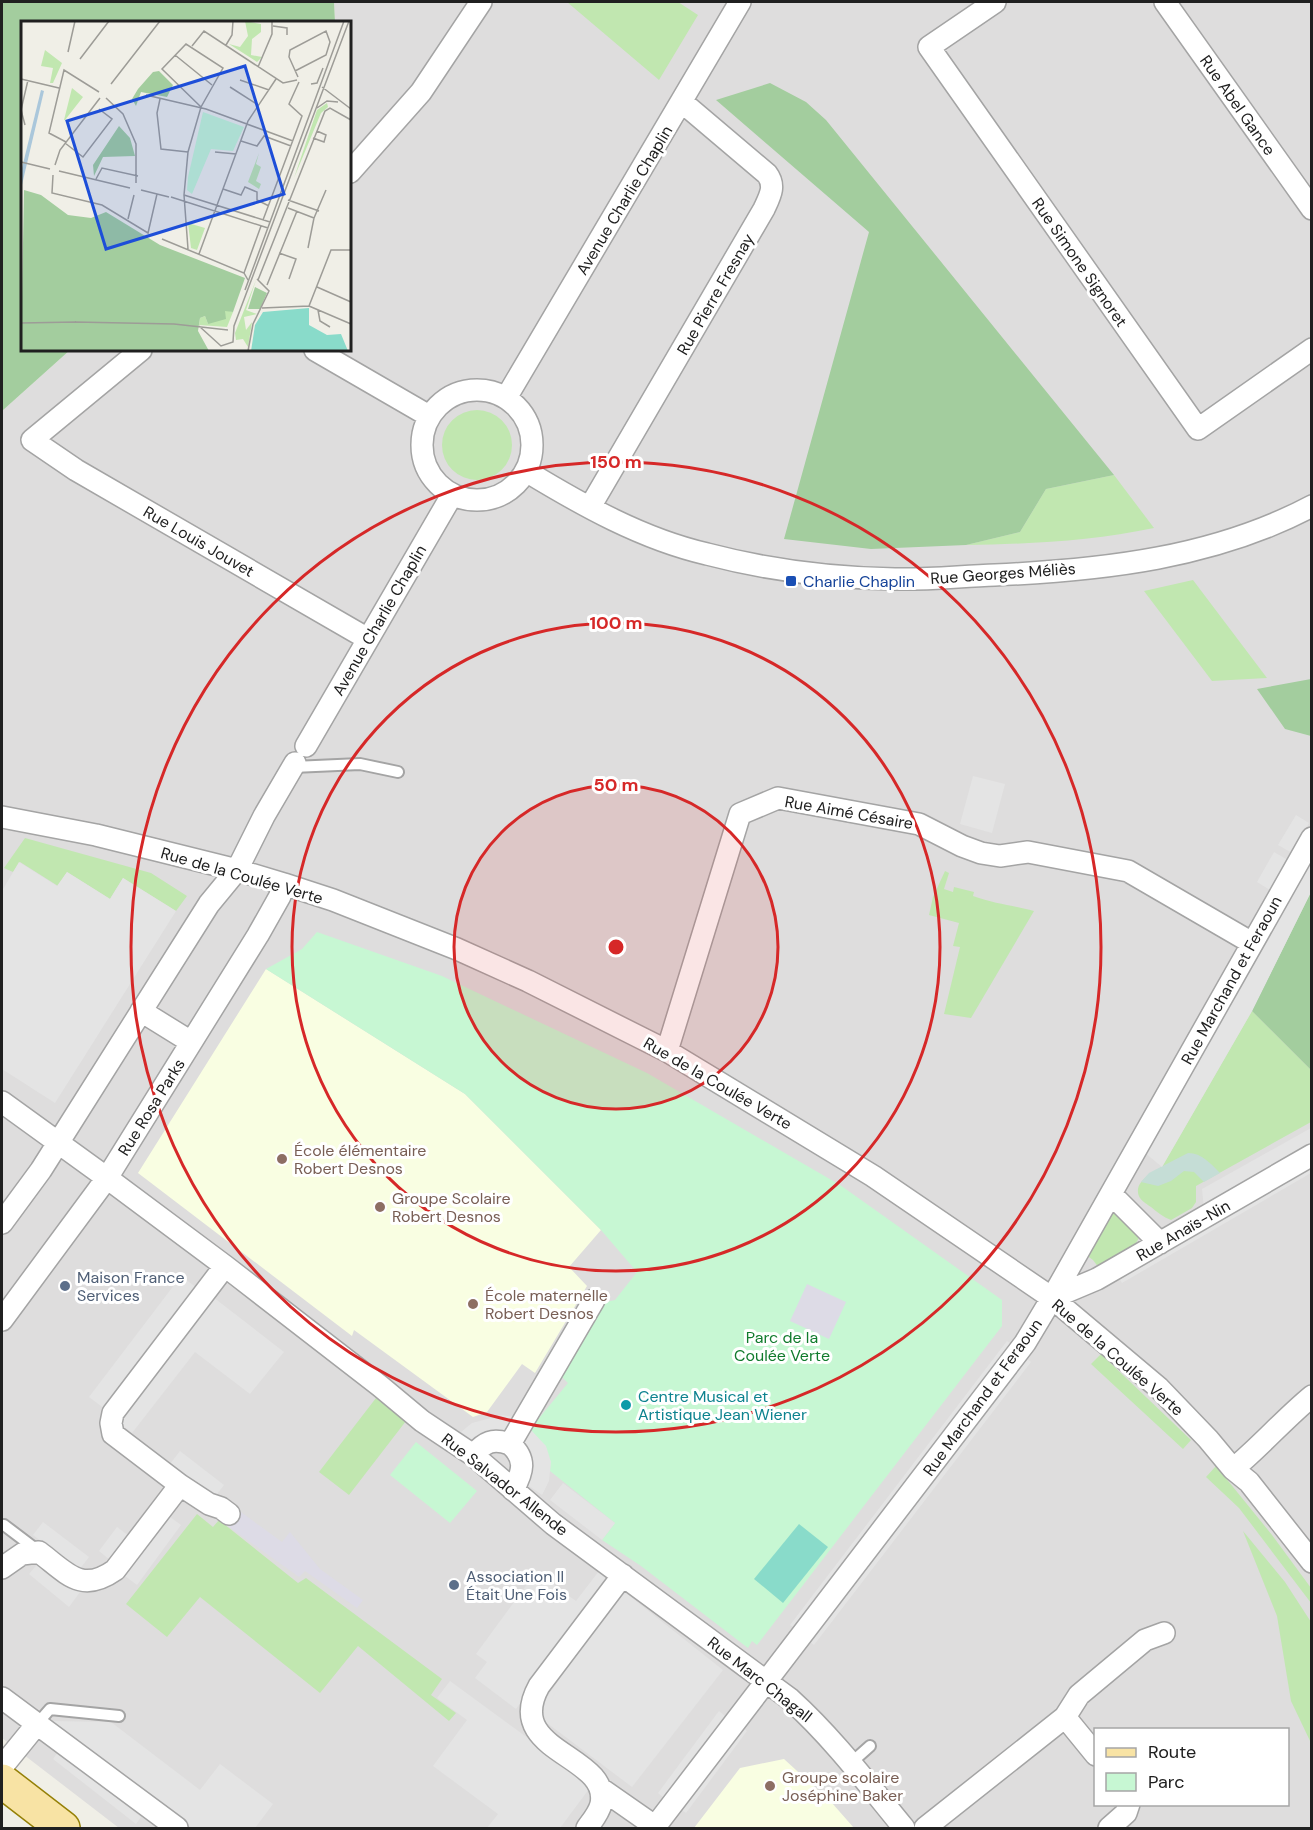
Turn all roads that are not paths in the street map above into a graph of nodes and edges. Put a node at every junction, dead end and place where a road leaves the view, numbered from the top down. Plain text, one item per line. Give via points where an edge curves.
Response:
1 (740, 2) edge
2 (995, 2) edge
3 (1165, 2) edge
4 (474, 4) edge
5 (682, 102) junction
6 (351, 171) edge
7 (1311, 209) edge
8 (1311, 349) edge
9 (140, 351) edge
10 (317, 351) edge
11 (506, 398) junction
12 (429, 416) junction
13 (526, 471) junction
14 (452, 495) junction
15 (1311, 506) edge
16 (590, 507) junction
17 (368, 639) junction
18 (298, 758) junction
19 (398, 772) dead end
20 (2, 817) edge
21 (1311, 838) edge
22 (237, 870) junction
23 (284, 884) junction
24 (1252, 943) junction
25 (141, 1011) junction
26 (190, 1042) junction
27 (668, 1051) junction
28 (2, 1102) edge
29 (58, 1143) junction
30 (1311, 1155) edge
31 (107, 1178) junction
32 (1111, 1194) junction
33 (2, 1223) edge
34 (1160, 1243) junction
35 (225, 1266) junction
36 (1052, 1298) junction
37 (594, 1300) dead end
38 (2, 1320) edge
39 (1311, 1396) edge
40 (510, 1444) junction
41 (473, 1455) junction
42 (1233, 1469) junction
43 (180, 1485) junction
44 (513, 1490) junction
45 (229, 1514) dead end
46 (4, 1526) dead end
47 (39, 1552) junction
48 (1311, 1562) edge
49 (2, 1568) edge
50 (623, 1575) junction
51 (1164, 1633) dead end
52 (765, 1681) junction
53 (2, 1698) edge
54 (119, 1716) dead end
55 (1065, 1717) junction
56 (37, 1724) junction
57 (870, 1746) dead end
58 (1094, 1754) edge
59 (852, 1762) junction
60 (2, 1767) edge
61 (2, 1780) edge
62 (600, 1788) junction
63 (1128, 1806) edge
64 (63, 1828) edge
65 (177, 1828) edge
66 (588, 1828) edge
67 (655, 1828) edge
68 (904, 1828) edge
69 (925, 1828) edge
70 (1109, 1828) edge

1 - 5 street, Avenue Charlie Chaplin
2 - 8 street, Rue Simone Signoret via 929,47 1198,429
3 - 7 street, Rue Abel Gance
4 - 6 street via 421,92
5 - 11 street, Avenue Charlie Chaplin
5 - 16 street, Rue Pierre Fresnay via 767,174 772,191
9 - 17 street, Rue Louis Jouvet via 32,440 76,470
10 - 12 street
11 - 12 street via 490,391 472,390 440,403
11 - 13 street via 528,423 532,439
12 - 14 street via 422,434 426,470
13 - 14 street via 501,495 468,500
13 - 16 street, Rue Georges Méliès
14 - 17 street, Avenue Charlie Chaplin
15 - 16 street, Rue Georges Méliès via 1258,531 1160,559 1047,572 897,579 796,572 706,554 658,539
17 - 18 street, Avenue Charlie Chaplin
18 - 19 lane
18 - 22 street, Avenue Charlie Chaplin
20 - 22 street, Rue de la Coulée Verte via 96,835
21 - 24 street, Rue Marchand et Feraoun
22 - 23 street, Rue de la Coulée Verte
22 - 25 street via 209,904
23 - 26 street, Rue Rosa Parks via 258,935
23 - 27 street, Rue de la Coulée Verte via 457,949
24 - 27 street, Rue Aimé Césaire via 1128,871 1028,852 1000,856 981,853 919,824 778,798 740,814
24 - 32 street, Rue Marchand et Feraoun
25 - 26 street
25 - 29 street
26 - 31 street, Rue Rosa Parks
27 - 36 street, Rue de la Coulée Verte via 873,1176
28 - 29 street, Rue Salvador Allende
29 - 31 street, Rue Salvador Allende
29 - 33 street
30 - 34 street, Rue Anaïs-Nin
31 - 35 street, Rue Salvador Allende
31 - 38 street, Rue Rosa Parks
32 - 34 street
32 - 36 street, Rue Marchand et Feraoun
34 - 36 street, Rue Anaïs-Nin via 1096,1279
35 - 41 street, Rue Salvador Allende via 422,1421
35 - 43 street via 114,1413 111,1424 113,1434
36 - 42 street, Rue de la Coulée Verte via 1159,1388
36 - 52 street, Rue Marchand et Feraoun via 1025,1343
37 - 40 street
39 - 42 street
40 - 41 street via 500,1440 484,1444
40 - 44 street via 519,1452 522,1464
41 - 44 street, Rue Salvador Allende
42 - 48 street, Rue de la Coulée Verte via 1249,1482
43 - 45 street
43 - 47 street via 115,1570 103,1579 76,1580
44 - 50 street, Rue Salvador Allende
46 - 47 lane
47 - 49 street via 22,1554
50 - 52 street, Rue Marc Chagall
50 - 62 street via 539,1686 530,1709 538,1734 590,1774
51 - 55 street via 1145,1640 1079,1695
52 - 59 street, Rue Marc Chagall via 814,1721
52 - 67 street, Rue Marchand et Feraoun
53 - 56 street
54 - 56 lane via 50,1708
55 - 58 street
55 - 69 street
56 - 60 street
56 - 65 street
57 - 59 lane
59 - 68 street, Rue Marc Chagall
61 - 64 main road
62 - 66 street via 601,1803
62 - 67 street
63 - 70 street

